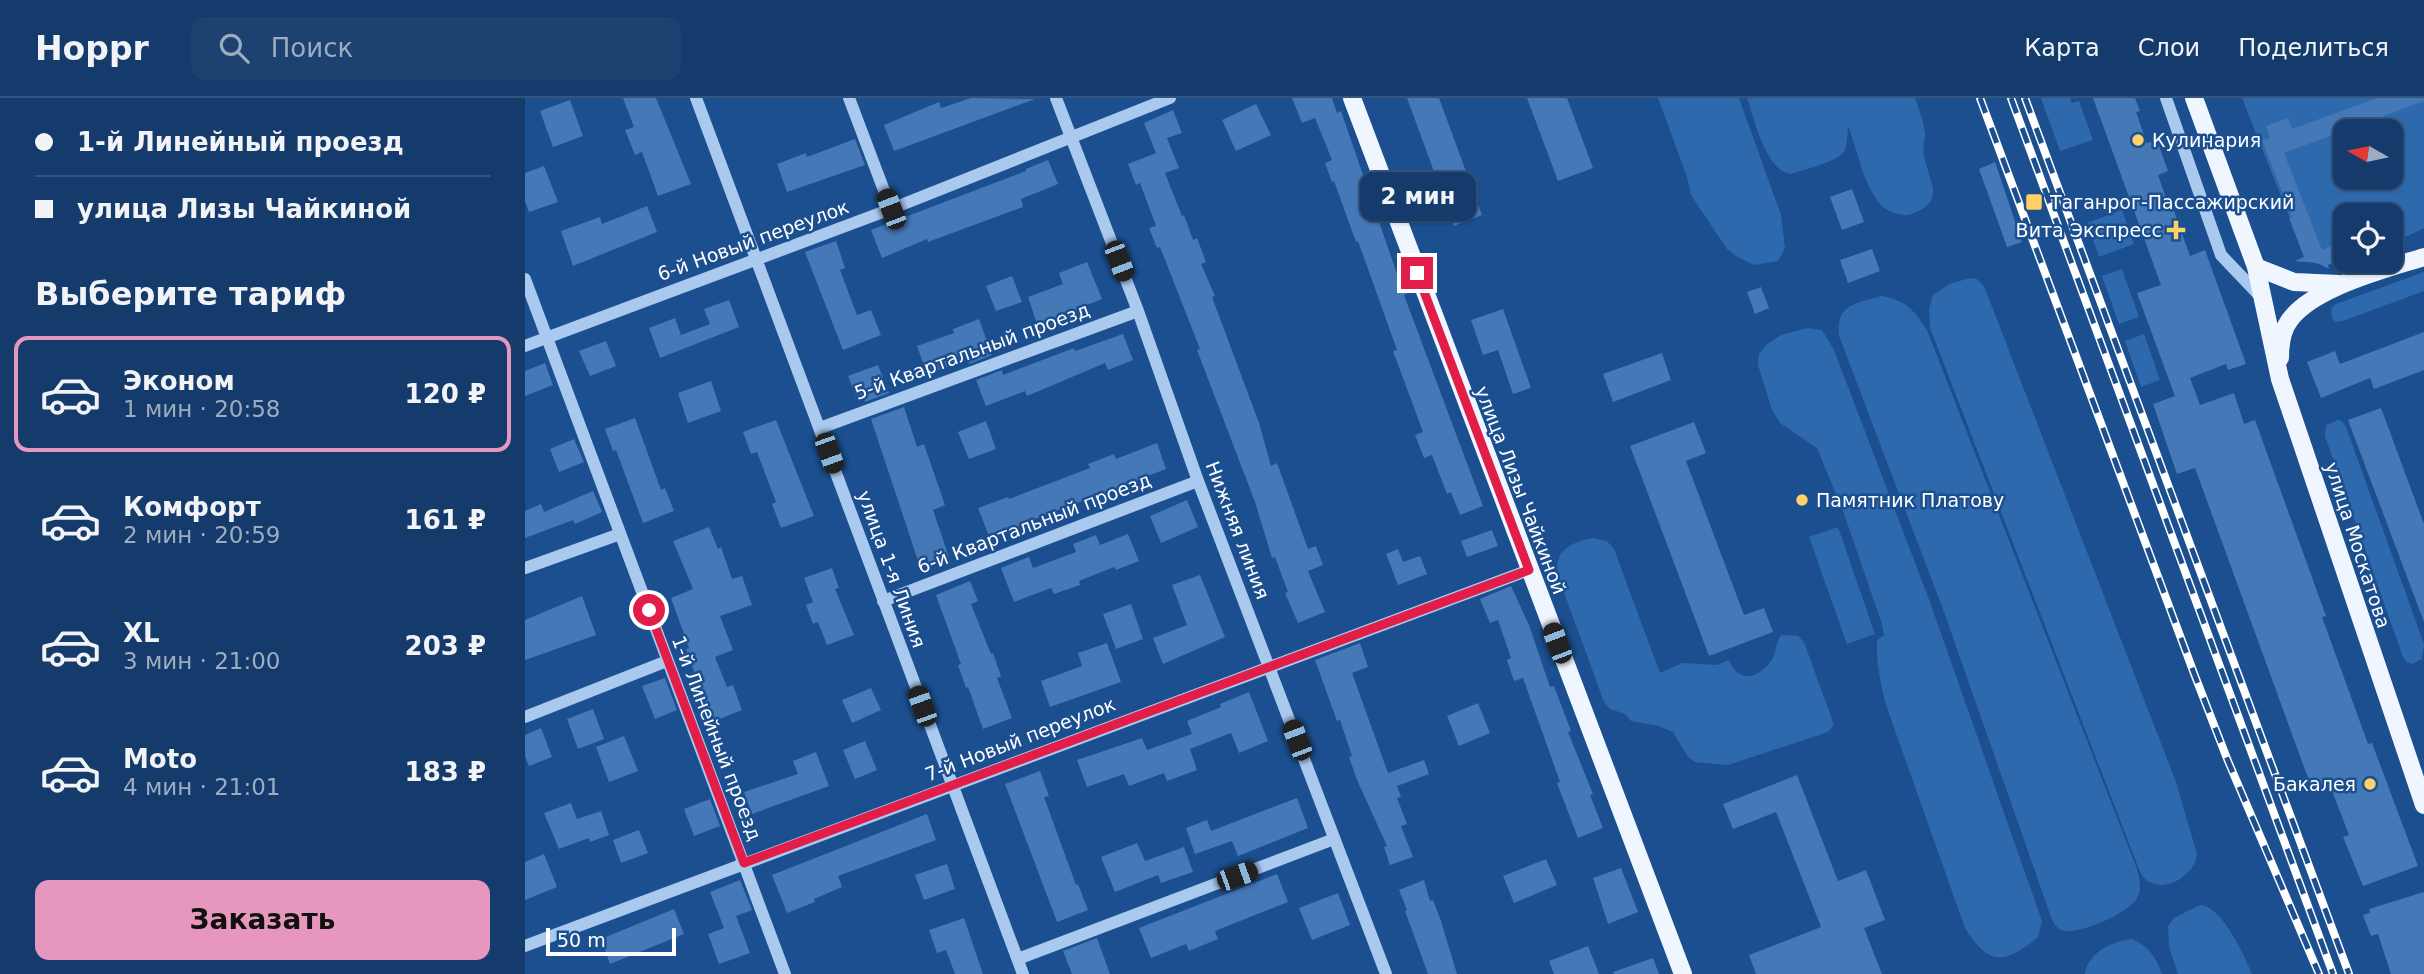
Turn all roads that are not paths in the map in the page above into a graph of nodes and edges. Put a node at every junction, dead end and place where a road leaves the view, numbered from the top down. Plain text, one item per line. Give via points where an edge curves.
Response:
1 (696, 98) edge
2 (849, 98) edge
3 (1056, 98) edge
4 (1170, 98) edge
5 (1352, 98) edge
6 (2166, 98) edge
7 (2194, 98) edge
8 (1071, 138) junction
9 (891, 209) junction
10 (2221, 255) junction
11 (2424, 257) edge
12 (756, 260) junction
13 (2256, 267) junction
14 (525, 278) edge
15 (2342, 284) junction
16 (2260, 296) junction
17 (1138, 311) junction
18 (546, 338) junction
19 (525, 346) edge
20 (2280, 379) junction
21 (820, 428) junction
22 (1198, 481) junction
23 (620, 534) junction
24 (525, 568) edge
25 (1529, 570) junction
26 (883, 601) junction
27 (667, 661) junction
28 (1269, 666) junction
29 (525, 717) edge
30 (952, 785) junction
31 (2424, 805) edge
32 (1334, 839) junction
33 (744, 863) junction
34 (525, 946) edge
35 (1017, 959) junction
36 (785, 974) edge
37 (1023, 974) edge
38 (1386, 974) edge
39 (1683, 974) edge

1 - 12 street, улица 1-я Линия
2 - 9 street
3 - 8 street, Нижняя линия
4 - 8 street, 6-й Новый переулок
5 - 25 main road, улица Лизы Чайкиной
6 - 10 street
7 - 13 main road, улица Москатова
8 - 9 street, 6-й Новый переулок
8 - 17 street, Нижняя линия
9 - 12 street, 6-й Новый переулок
10 - 13 street
10 - 16 street
11 - 15 main road
12 - 18 street, 6-й Новый переулок
12 - 21 street, улица 1-я Линия
13 - 15 main road via 2294,282
13 - 16 main road, улица Москатова
14 - 18 street, 1-й Линейный проезд
15 - 20 main road via 2290,320 2281,341
16 - 20 main road, улица Москатова
17 - 21 street, 5-й Квартальный проезд
17 - 22 street, Нижняя линия
18 - 19 street, 6-й Новый переулок
18 - 23 street, 1-й Линейный проезд
20 - 31 main road, улица Москатова
21 - 26 street, улица 1-я Линия
22 - 26 street, 6-й Квартальный проезд
22 - 28 street, Нижняя линия
23 - 24 street
23 - 27 street, 1-й Линейный проезд
25 - 28 street, 7-й Новый переулок
25 - 39 main road, улица Лизы Чайкиной
26 - 30 street, улица 1-я Линия
27 - 29 street
27 - 33 street, 1-й Линейный проезд
28 - 30 street, 7-й Новый переулок
28 - 32 street, Нижняя линия
30 - 33 street, 7-й Новый переулок
30 - 35 street, улица 1-я Линия
32 - 35 street
32 - 38 street, Нижняя линия
33 - 34 street, 7-й Новый переулок
33 - 36 street, 1-й Линейный проезд
35 - 37 street, улица 1-я Линия

